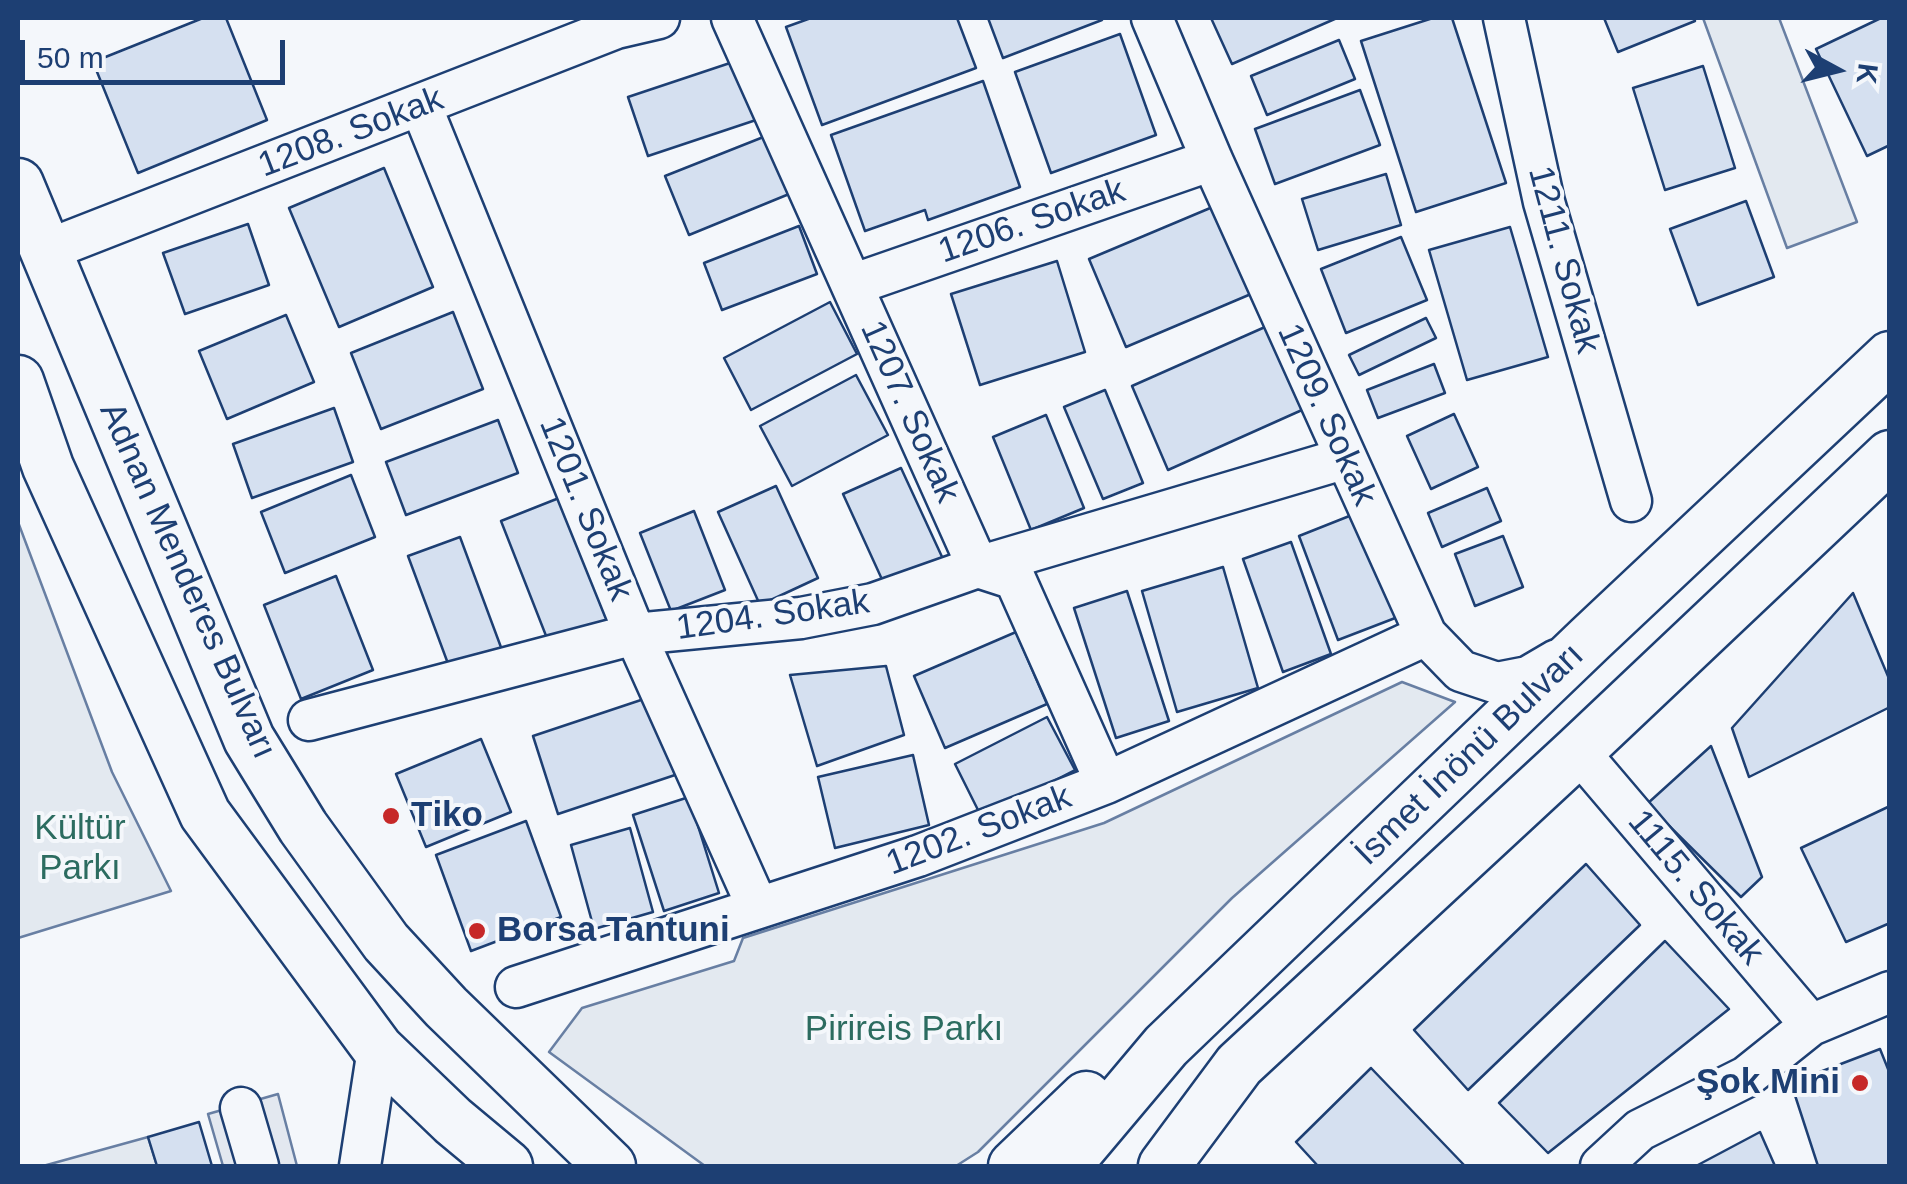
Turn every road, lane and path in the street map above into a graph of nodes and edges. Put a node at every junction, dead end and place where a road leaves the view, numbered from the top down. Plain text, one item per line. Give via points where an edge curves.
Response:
1 (659, 18) edge
2 (732, 18) edge
3 (1152, 18) edge
4 (1504, 18) edge
5 (614, 23) edge
6 (421, 106) junction
7 (1212, 160) junction
8 (18, 184) edge
9 (45, 251) junction
10 (852, 284) junction
11 (1890, 358) edge
12 (18, 381) edge
13 (1890, 456) edge
14 (1346, 458) junction
15 (1631, 501) dead end
16 (978, 567) junction
17 (636, 634) junction
18 (1426, 636) junction
19 (1590, 640) junction
20 (309, 720) dead end
21 (1578, 751) junction
22 (1106, 783) junction
23 (758, 908) junction
24 (516, 987) dead end
25 (1890, 992) edge
26 (1811, 1025) junction
27 (1166, 1046) junction
28 (378, 1049) junction
29 (241, 1108) dead end
30 (1647, 1148) edge
31 (258, 1166) edge
32 (360, 1166) edge
33 (507, 1166) edge
34 (610, 1166) edge
35 (1014, 1166) edge
36 (1065, 1166) edge
37 (1164, 1166) edge
38 (1601, 1166) edge

1 - 5 street, 1208. Sokak
2 - 10 street, 1207. Sokak
3 - 7 street, 1209. Sokak
4 - 15 street, 1211. Sokak via 1544,202
5 - 6 street, 1208. Sokak
6 - 9 street, 1208. Sokak
6 - 17 street, 1201. Sokak
7 - 10 street, 1206. Sokak
7 - 14 street, 1209. Sokak
8 - 9 main road, Adnan Menderes Bulvarı
9 - 34 main road, Adnan Menderes Bulvarı via 249,739 303,827 386,942
10 - 16 street, 1207. Sokak
11 - 19 main road, İsmet İnönü Bulvarı
12 - 28 main road via 48,467 205,814
13 - 21 main road, İsmet İnönü Bulvarı
14 - 16 street, 1204. Sokak
14 - 18 street, 1209. Sokak
16 - 17 street, 1204. Sokak via 873,604 802,618
16 - 22 street via 1015,579
17 - 20 street, 1204. Sokak
17 - 23 street, 1201. Sokak
18 - 19 street, 1209. Sokak via 1462,671 1497,682 1528,678
18 - 22 street, 1202. Sokak
19 - 27 main road, İsmet İnönü Bulvarı
21 - 26 street, 1115. Sokak
21 - 37 main road, İsmet İnönü Bulvarı via 1239,1065
22 - 23 street, 1202. Sokak via 918,856
23 - 24 street, 1202. Sokak
25 - 26 street
26 - 30 street
27 - 35 main road via 1090,1094
27 - 36 main road, İsmet İnönü Bulvarı
28 - 32 street
28 - 33 main road
29 - 31 street
30 - 38 street

